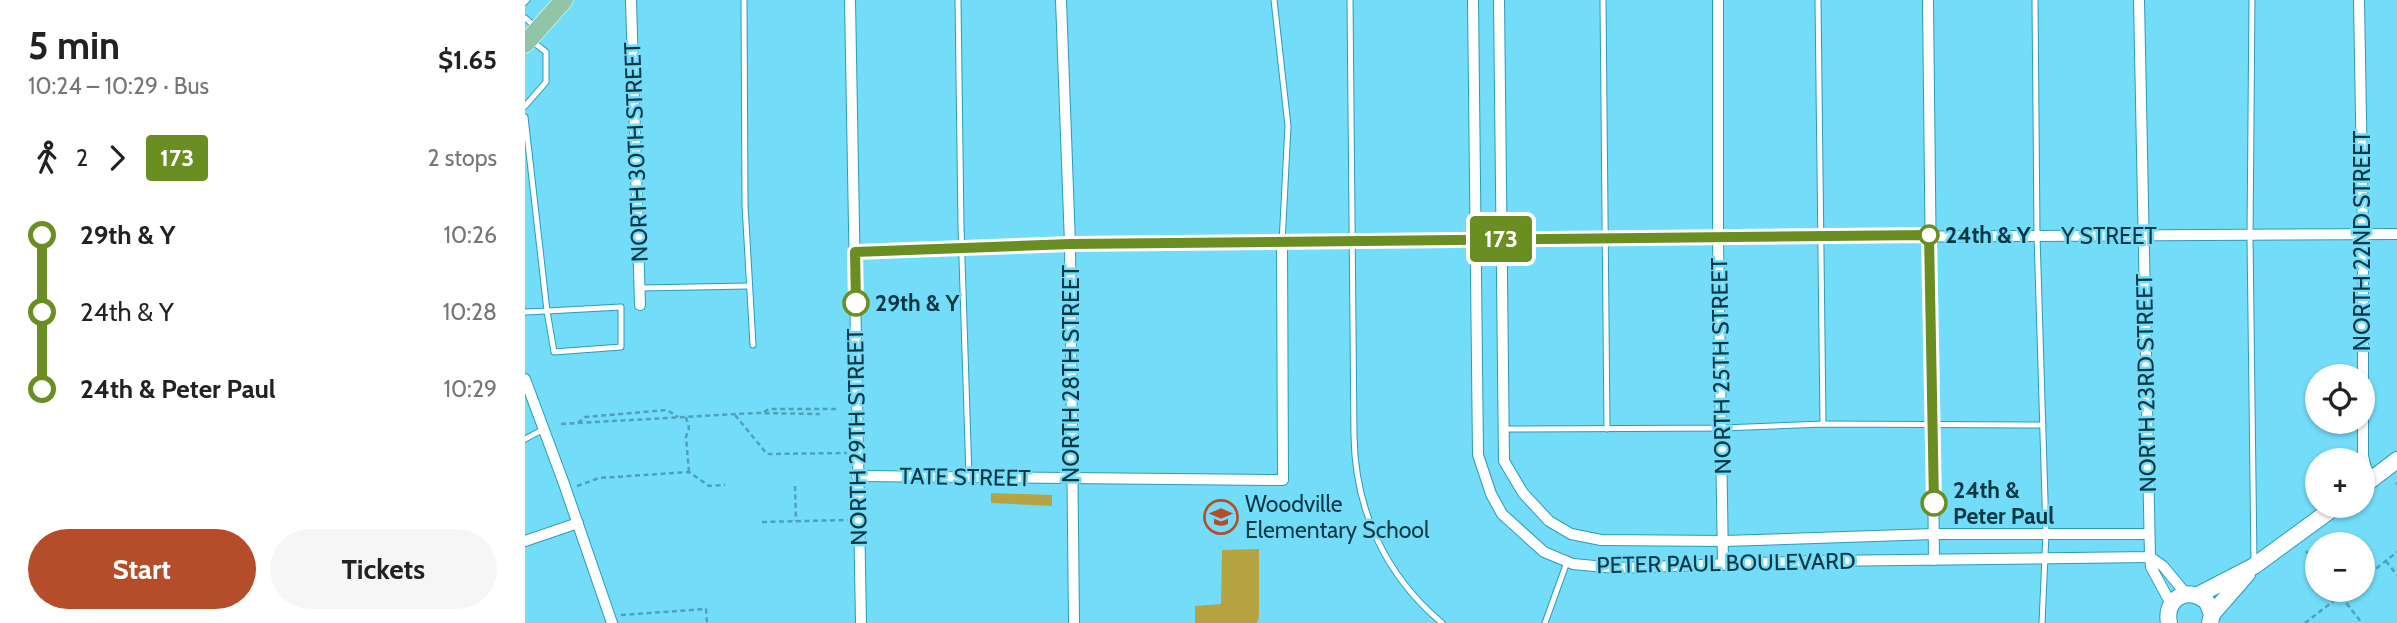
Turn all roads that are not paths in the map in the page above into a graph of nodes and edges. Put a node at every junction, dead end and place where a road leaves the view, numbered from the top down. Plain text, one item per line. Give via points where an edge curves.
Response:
1 (631, 0) edge
2 (744, 0) edge
3 (850, 0) edge
4 (958, 0) edge
5 (1061, 0) edge
6 (1274, 0) edge
7 (1350, 0) edge
8 (1472, 0) edge
9 (1499, 0) edge
10 (1604, 0) edge
11 (1718, 0) edge
12 (1818, 0) edge
13 (1928, 0) edge
14 (2035, 0) edge
15 (2139, 0) edge
16 (2252, 0) edge
17 (2359, 0) edge
18 (561, 1) edge
19 (529, 33) edge
20 (525, 106) edge
21 (525, 117) edge
22 (2397, 234) edge
23 (1929, 235) junction
24 (2037, 235) junction
25 (2363, 235) junction
26 (1821, 236) junction
27 (2144, 236) junction
28 (2250, 236) junction
29 (1607, 238) junction
30 (1718, 238) junction
31 (1475, 239) junction
32 (1501, 239) junction
33 (1353, 242) junction
34 (1282, 243) junction
35 (1070, 244) junction
36 (962, 249) junction
37 (855, 252) junction
38 (748, 286) junction
39 (641, 288) junction
40 (640, 304) dead end
41 (547, 311) junction
42 (525, 312) edge
43 (753, 345) dead end
44 (525, 379) edge
45 (1823, 424) junction
46 (1933, 425) junction
47 (2043, 425) junction
48 (1723, 428) junction
49 (544, 429) junction
50 (1504, 429) junction
51 (1607, 429) junction
52 (525, 439) edge
53 (2363, 448) edge
54 (2397, 460) edge
55 (857, 476) junction
56 (969, 477) junction
57 (2375, 477) edge
58 (1071, 479) junction
59 (2320, 518) edge
60 (578, 523) junction
61 (2046, 533) junction
62 (1934, 534) junction
63 (2149, 534) junction
64 (525, 541) edge
65 (1724, 541) junction
66 (2150, 557) junction
67 (2045, 559) junction
68 (1934, 560) junction
69 (1567, 562) junction
70 (1723, 565) junction
71 (2254, 566) junction
72 (2192, 594) junction
73 (2167, 617) edge
74 (611, 620) edge
75 (2211, 620) edge
76 (861, 623) edge
77 (1074, 623) edge
78 (1442, 623) edge
79 (1545, 623) edge
80 (2042, 623) edge

1 - 39 street, NORTH 30TH STREET
2 - 38 lane
3 - 37 street, NORTH 29TH STREET
4 - 36 lane
5 - 35 street, NORTH 28TH STREET
6 - 34 lane via 1288,126
7 - 33 lane
8 - 31 street, PETER PAUL BOULEVARD
9 - 32 street, PETER PAUL BOULEVARD
10 - 29 lane
11 - 30 street, NORTH 25TH STREET
12 - 26 lane
13 - 23 street
14 - 24 lane
15 - 27 street, NORTH 23RD STREET
16 - 28 lane
17 - 25 street, NORTH 22ND STREET
18 - 19 main road
19 - 20 lane via 546,52 546,82
21 - 41 lane
22 - 25 street, Y STREET
23 - 24 street, Y STREET
23 - 26 street, Y STREET
23 - 46 street
24 - 27 street, Y STREET
24 - 47 lane
25 - 28 street, Y STREET
25 - 53 street, NORTH 22ND STREET
26 - 30 street, Y STREET
26 - 45 lane
27 - 28 street, Y STREET
27 - 63 street, NORTH 23RD STREET
28 - 71 lane
29 - 30 street, Y STREET
29 - 32 street, Y STREET
29 - 51 lane
30 - 48 street, NORTH 25TH STREET
31 - 32 street, Y STREET
31 - 33 street, Y STREET
31 - 69 street, PETER PAUL BOULEVARD via 1478,456 1502,514 1544,552
32 - 50 street, PETER PAUL BOULEVARD
33 - 34 street, Y STREET
33 - 78 lane via 1354,435 1359,485 1370,525 1388,562
34 - 35 street, Y STREET
34 - 58 street, TATE STREET via 1283,480
35 - 36 street, Y STREET
35 - 58 street, NORTH 28TH STREET
36 - 37 street, Y STREET
36 - 56 lane
37 - 55 street, NORTH 29TH STREET
38 - 39 lane
38 - 43 lane
39 - 40 street, NORTH 30TH STREET
41 - 41 lane via 554,352 621,347 621,307
41 - 42 lane
44 - 49 street
45 - 46 lane
45 - 48 lane
46 - 47 lane
46 - 62 street
47 - 61 lane
48 - 51 lane
48 - 65 street, NORTH 25TH STREET
49 - 52 lane
49 - 60 street
50 - 51 lane
50 - 65 street, PETER PAUL BOULEVARD via 1504,461 1523,493 1549,522 1571,534 1601,540
54 - 57 main road
55 - 56 street, TATE STREET
55 - 76 street, NORTH 29TH STREET
56 - 58 street, TATE STREET
58 - 77 street, NORTH 28TH STREET
59 - 71 main road
60 - 64 street
60 - 74 street
61 - 62 street, PETER PAUL BOULEVARD
61 - 63 street, PETER PAUL BOULEVARD
61 - 67 lane
62 - 65 street, PETER PAUL BOULEVARD
62 - 68 street
63 - 66 street, NORTH 23RD STREET
65 - 70 street, NORTH 25TH STREET
66 - 67 street, PETER PAUL BOULEVARD
66 - 72 street
66 - 73 street, NORTH 23RD STREET
67 - 68 street, PETER PAUL BOULEVARD
67 - 80 lane
68 - 70 street, PETER PAUL BOULEVARD
69 - 70 street, PETER PAUL BOULEVARD via 1616,568
69 - 79 lane
71 - 72 main road
71 - 75 main road
72 - 73 main road via 2180,596
72 - 75 main road via 2207,602

